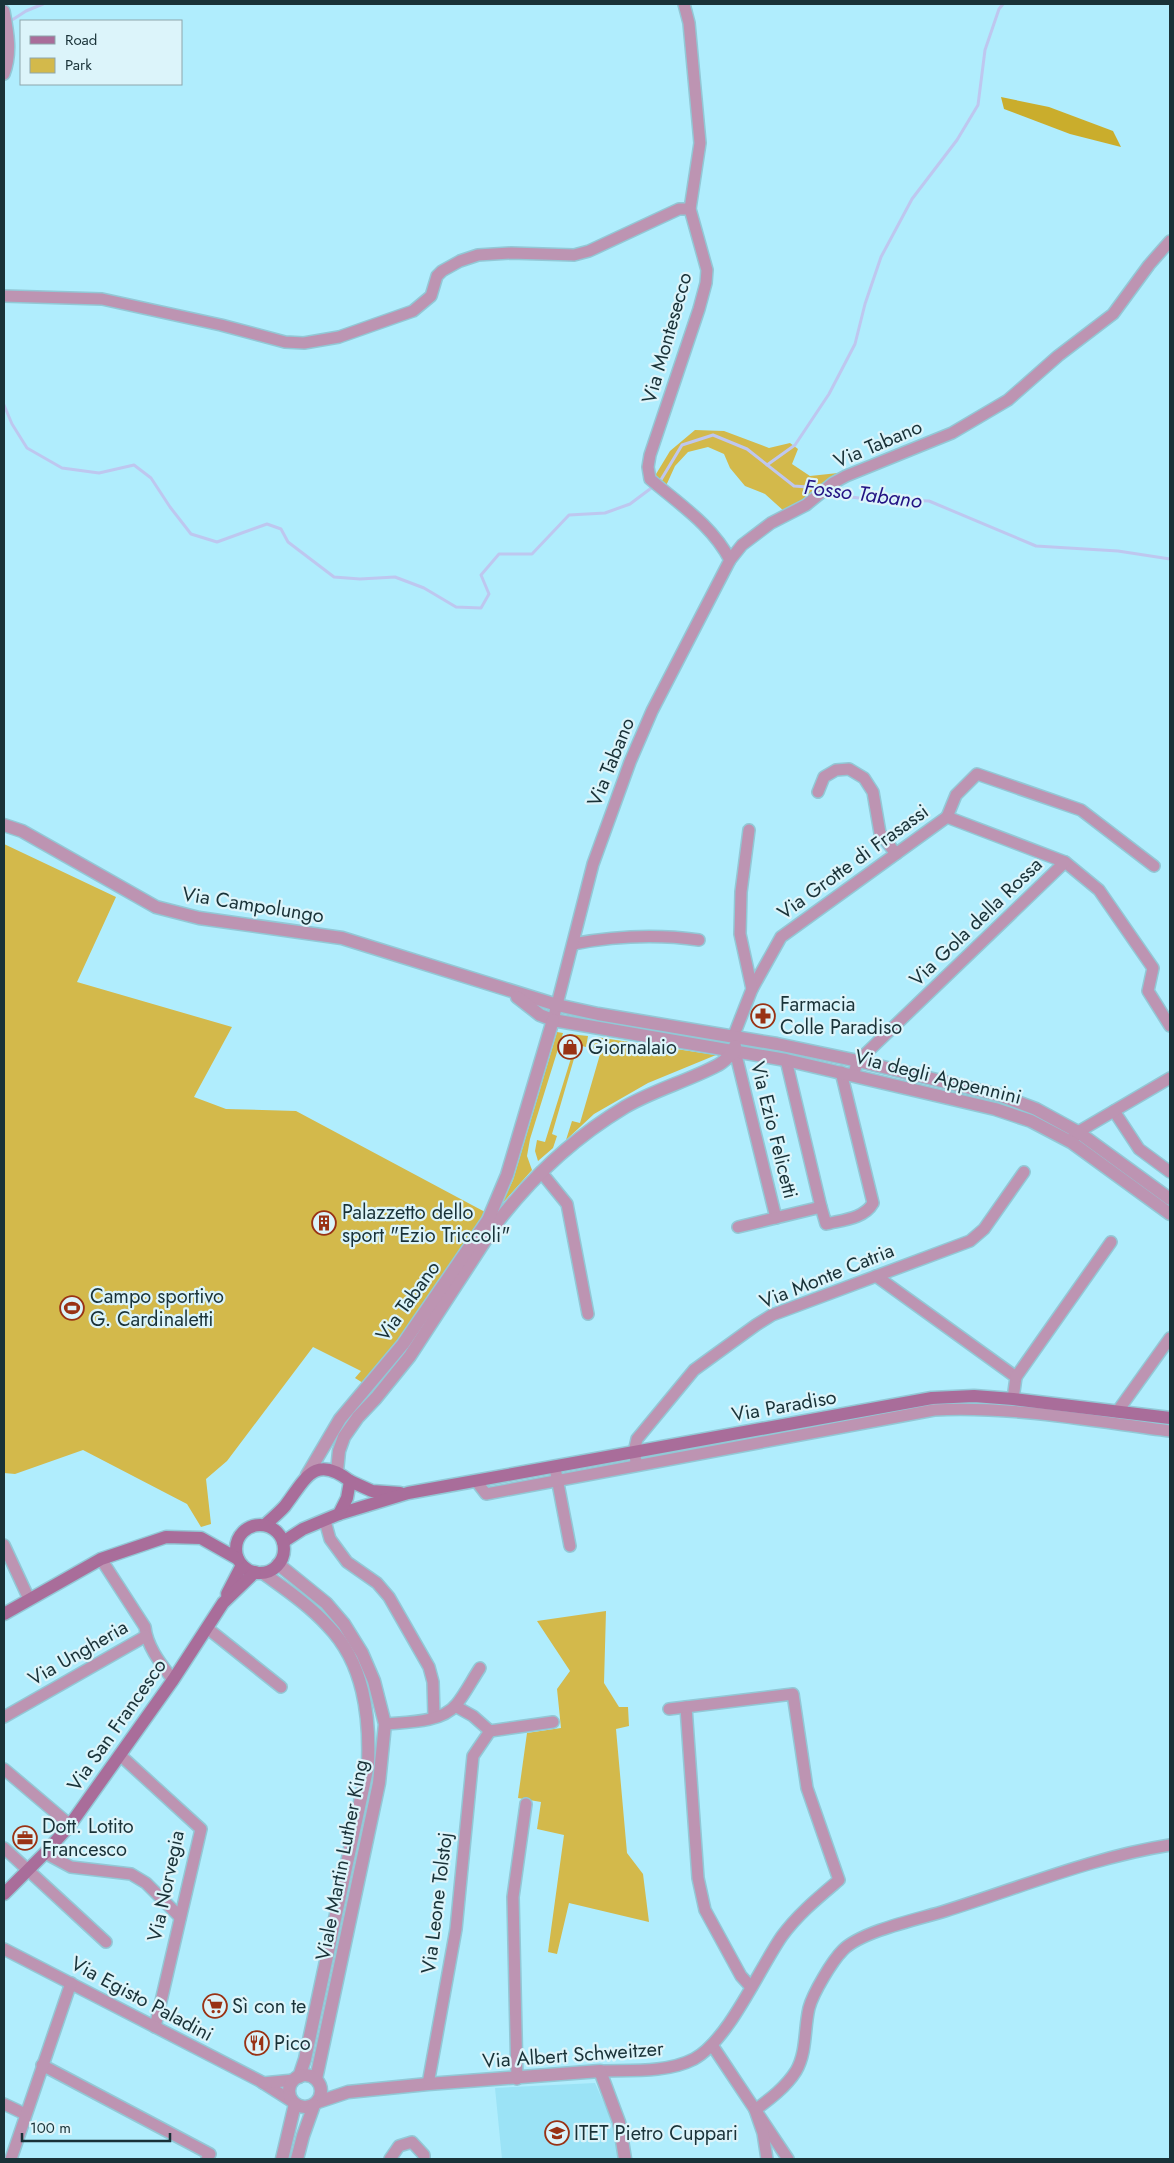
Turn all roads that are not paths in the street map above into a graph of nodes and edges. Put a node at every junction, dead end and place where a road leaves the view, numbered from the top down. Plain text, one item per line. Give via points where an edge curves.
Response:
1 (684, 4) edge
2 (4, 13) edge
3 (4, 74) edge
4 (690, 209) junction
5 (1170, 241) edge
6 (4, 296) edge
7 (730, 560) junction
8 (818, 792) dead end
9 (947, 817) junction
10 (4, 825) edge
11 (749, 830) dead end
12 (896, 854) junction
13 (1065, 862) junction
14 (1154, 866) dead end
15 (699, 940) dead end
16 (573, 944) junction
17 (752, 989) junction
18 (508, 991) junction
19 (557, 1005) junction
20 (553, 1020) junction
21 (1170, 1026) edge
22 (734, 1035) junction
23 (736, 1051) junction
24 (786, 1060) junction
25 (858, 1061) junction
26 (847, 1074) junction
27 (1170, 1078) edge
28 (1114, 1111) junction
29 (1075, 1137) junction
30 (541, 1172) junction
31 (1024, 1172) dead end
32 (1170, 1172) edge
33 (1170, 1199) edge
34 (821, 1207) junction
35 (1170, 1214) edge
36 (776, 1218) junction
37 (738, 1227) dead end
38 (1110, 1242) dead end
39 (876, 1276) junction
40 (588, 1314) dead end
41 (1170, 1338) edge
42 (1016, 1377) junction
43 (1013, 1399) junction
44 (1117, 1412) junction
45 (1170, 1418) edge
46 (1170, 1431) edge
47 (634, 1452) junction
48 (554, 1466) junction
49 (637, 1466) junction
50 (337, 1472) junction
51 (307, 1475) junction
52 (557, 1480) junction
53 (350, 1481) junction
54 (476, 1481) junction
55 (408, 1493) junction
56 (339, 1514) junction
57 (325, 1522) junction
58 (265, 1525) junction
59 (283, 1542) junction
60 (4, 1545) edge
61 (570, 1546) dead end
62 (101, 1559) junction
63 (240, 1562) junction
64 (278, 1564) junction
65 (259, 1572) junction
66 (29, 1599) junction
67 (223, 1602) junction
68 (4, 1614) edge
69 (207, 1628) junction
70 (146, 1636) junction
71 (480, 1668) dead end
72 (173, 1680) junction
73 (281, 1687) dead end
74 (455, 1706) junction
75 (686, 1707) junction
76 (669, 1709) dead end
77 (4, 1717) edge
78 (434, 1717) junction
79 (553, 1722) dead end
80 (384, 1724) junction
81 (490, 1730) junction
82 (120, 1755) junction
83 (4, 1769) edge
84 (526, 1804) dead end
85 (70, 1825) junction
86 (1170, 1845) edge
87 (4, 1848) edge
88 (45, 1854) junction
89 (29, 1870) junction
90 (4, 1894) edge
91 (180, 1917) junction
92 (106, 1942) dead end
93 (4, 1949) edge
94 (71, 1983) junction
95 (751, 1986) junction
96 (156, 2028) junction
97 (712, 2044) junction
98 (42, 2064) junction
99 (600, 2071) junction
100 (296, 2078) junction
101 (517, 2079) junction
102 (318, 2081) junction
103 (263, 2083) junction
104 (428, 2084) junction
105 (341, 2093) junction
106 (294, 2103) junction
107 (4, 2104) edge
108 (316, 2104) junction
109 (756, 2110) junction
110 (25, 2114) junction
111 (208, 2156) edge
112 (13, 2159) edge
113 (282, 2159) edge
114 (297, 2159) edge
115 (390, 2159) edge
116 (424, 2159) edge
117 (625, 2159) edge
118 (767, 2159) edge
119 (788, 2159) edge

1 - 4 street, Via Montesecco via 689,24 700,143
2 - 3 street via 9,47
4 - 6 street via 679,209 574,255 484,254 460,261 437,276 431,296 413,311 339,337 304,344 102,299
4 - 7 street, Via Montesecco via 707,270 706,282 648,467 650,479 708,529
5 - 7 street, Via Tabano via 1114,314 1058,356 1008,400 952,433 833,483 819,497 771,523 742,545
7 - 16 street, Via Tabano via 652,711 630,762 593,864
8 - 12 street via 824,778 836,770 849,769 864,778 873,792 880,833
9 - 12 street, Via Grotte di Frasassi
9 - 13 street, Via Grotte di Frasassi
9 - 14 street via 956,795 977,774 1081,810
10 - 18 street, Via Campolungo via 22,831 156,907 200,918 342,938
11 - 17 street via 741,892 740,934
12 - 17 street, Via Grotte di Frasassi via 780,937
13 - 21 street, Via Grotte di Frasassi via 1099,890 1153,968 1148,991
13 - 25 street, Via Gola della Rossa
15 - 16 street via 630,936
16 - 19 street, Via Tabano
17 - 22 street, Via Grotte di Frasassi
18 - 19 street, Via Campolungo
18 - 20 street, Via Campolungo via 540,1015
19 - 20 street, Via Tabano
19 - 22 street, Via degli Appennini
20 - 23 street, Via degli Appennini
20 - 51 street, Via Tabano via 508,1175 488,1220 403,1344 340,1419
22 - 23 street
22 - 25 street, Via degli Appennini
23 - 24 street, Via degli Appennini
23 - 30 street, Via Tabano via 720,1065 625,1107
23 - 36 street, Via Ezio Felicetti
24 - 26 street, Via degli Appennini
24 - 34 street
25 - 26 street, Via Gola della Rossa
25 - 29 street, Via degli Appennini via 999,1095 1036,1109
26 - 29 street, Via degli Appennini via 995,1109
26 - 34 street via 873,1203 858,1216 826,1224
27 - 28 street
28 - 29 street
28 - 32 street via 1139,1149
29 - 33 street, Via degli Appennini
29 - 35 street, Via degli Appennini
30 - 40 street via 567,1204
30 - 50 street, Via Tabano via 496,1224 410,1356 344,1437
31 - 39 street, Via Monte Catria via 984,1229 970,1241
34 - 36 street
36 - 37 street
38 - 42 street
39 - 42 street
39 - 47 street, Via Monte Catria via 772,1315 740,1336 694,1370 637,1439
41 - 44 street
42 - 43 street
43 - 44 main road, Via Paradiso
43 - 47 main road, Via Paradiso via 974,1396 932,1398
44 - 45 main road, Via Paradiso
46 - 49 street via 1011,1411 973,1408 934,1410
47 - 48 main road, Via Paradiso
47 - 49 street
48 - 52 street
48 - 54 main road, Via Paradiso
49 - 52 street
50 - 51 main road via 323,1469
50 - 53 main road
51 - 58 main road via 284,1508
52 - 54 street via 486,1494
52 - 61 street
53 - 55 main road via 372,1491
53 - 56 main road via 347,1498
54 - 55 main road, Via Paradiso
55 - 56 main road
56 - 57 main road
57 - 59 main road via 304,1529
57 - 78 street via 330,1539 347,1562 389,1597 429,1667
58 - 59 main road via 276,1531
58 - 63 main road via 256,1525 243,1532 236,1544
59 - 64 main road
60 - 66 street
62 - 63 main road via 166,1536 202,1538
62 - 66 main road
62 - 70 street via 145,1627
63 - 65 main road
63 - 67 main road
64 - 65 main road
64 - 80 street, Viale Martin Luther King via 326,1603 344,1624 374,1681
65 - 67 main road, Via San Francesco
65 - 100 street, Viale Martin Luther King via 329,1626 350,1656 366,1703 369,1731 368,1765 307,2049
66 - 68 main road
67 - 69 main road, Via San Francesco
69 - 72 main road, Via San Francesco
69 - 73 street
70 - 72 street
70 - 77 street, Via Ungheria
71 - 74 street
72 - 82 main road, Via San Francesco
74 - 78 street
74 - 81 street
75 - 76 street
75 - 95 street via 698,1878 705,1910 741,1976
75 - 95 street, Via Albert Schweitzer via 793,1694 807,1788 839,1880 807,1907 783,1935
78 - 80 street
79 - 81 street
80 - 102 street, Viale Martin Luther King via 379,1783
81 - 104 street, Via Leone Tolstoj via 474,1756 456,1929
82 - 85 main road, Via San Francesco
82 - 91 street, Via Norvegia via 201,1829
83 - 85 street
84 - 101 street via 513,1897
85 - 88 main road, Via San Francesco
86 - 109 street via 1077,1868 861,1938 844,1950 809,2007 802,2058 796,2071 786,2085
87 - 89 street
88 - 89 main road, Via San Francesco
88 - 91 street via 70,1867 131,1874 146,1883
89 - 90 main road, Via San Francesco
89 - 92 street
91 - 96 street, Via Norvegia
93 - 94 street, Via Egisto Paladini
94 - 96 street, Via Egisto Paladini
94 - 98 street
95 - 97 street, Via Albert Schweitzer
96 - 103 street, Via Egisto Paladini
97 - 99 street, Via Albert Schweitzer via 694,2059 669,2067
97 - 109 street
98 - 110 street
98 - 111 street
99 - 101 street, Via Albert Schweitzer
99 - 117 street via 619,2122
100 - 102 street via 308,2075
100 - 103 street
100 - 106 street, Viale Martin Luther King via 289,2093
101 - 104 street, Via Albert Schweitzer
102 - 105 street via 326,2088
102 - 108 street, Viale Martin Luther King via 322,2093
103 - 106 street, Via Egisto Paladini
104 - 105 street, Via Albert Schweitzer
105 - 108 street, Via Albert Schweitzer
106 - 108 street via 306,2108
106 - 113 street, Viale Martin Luther King
107 - 110 street
108 - 114 street, Viale Martin Luther King via 305,2128
109 - 118 street
109 - 119 street
110 - 112 street
115 - 116 street via 399,2146 412,2142

